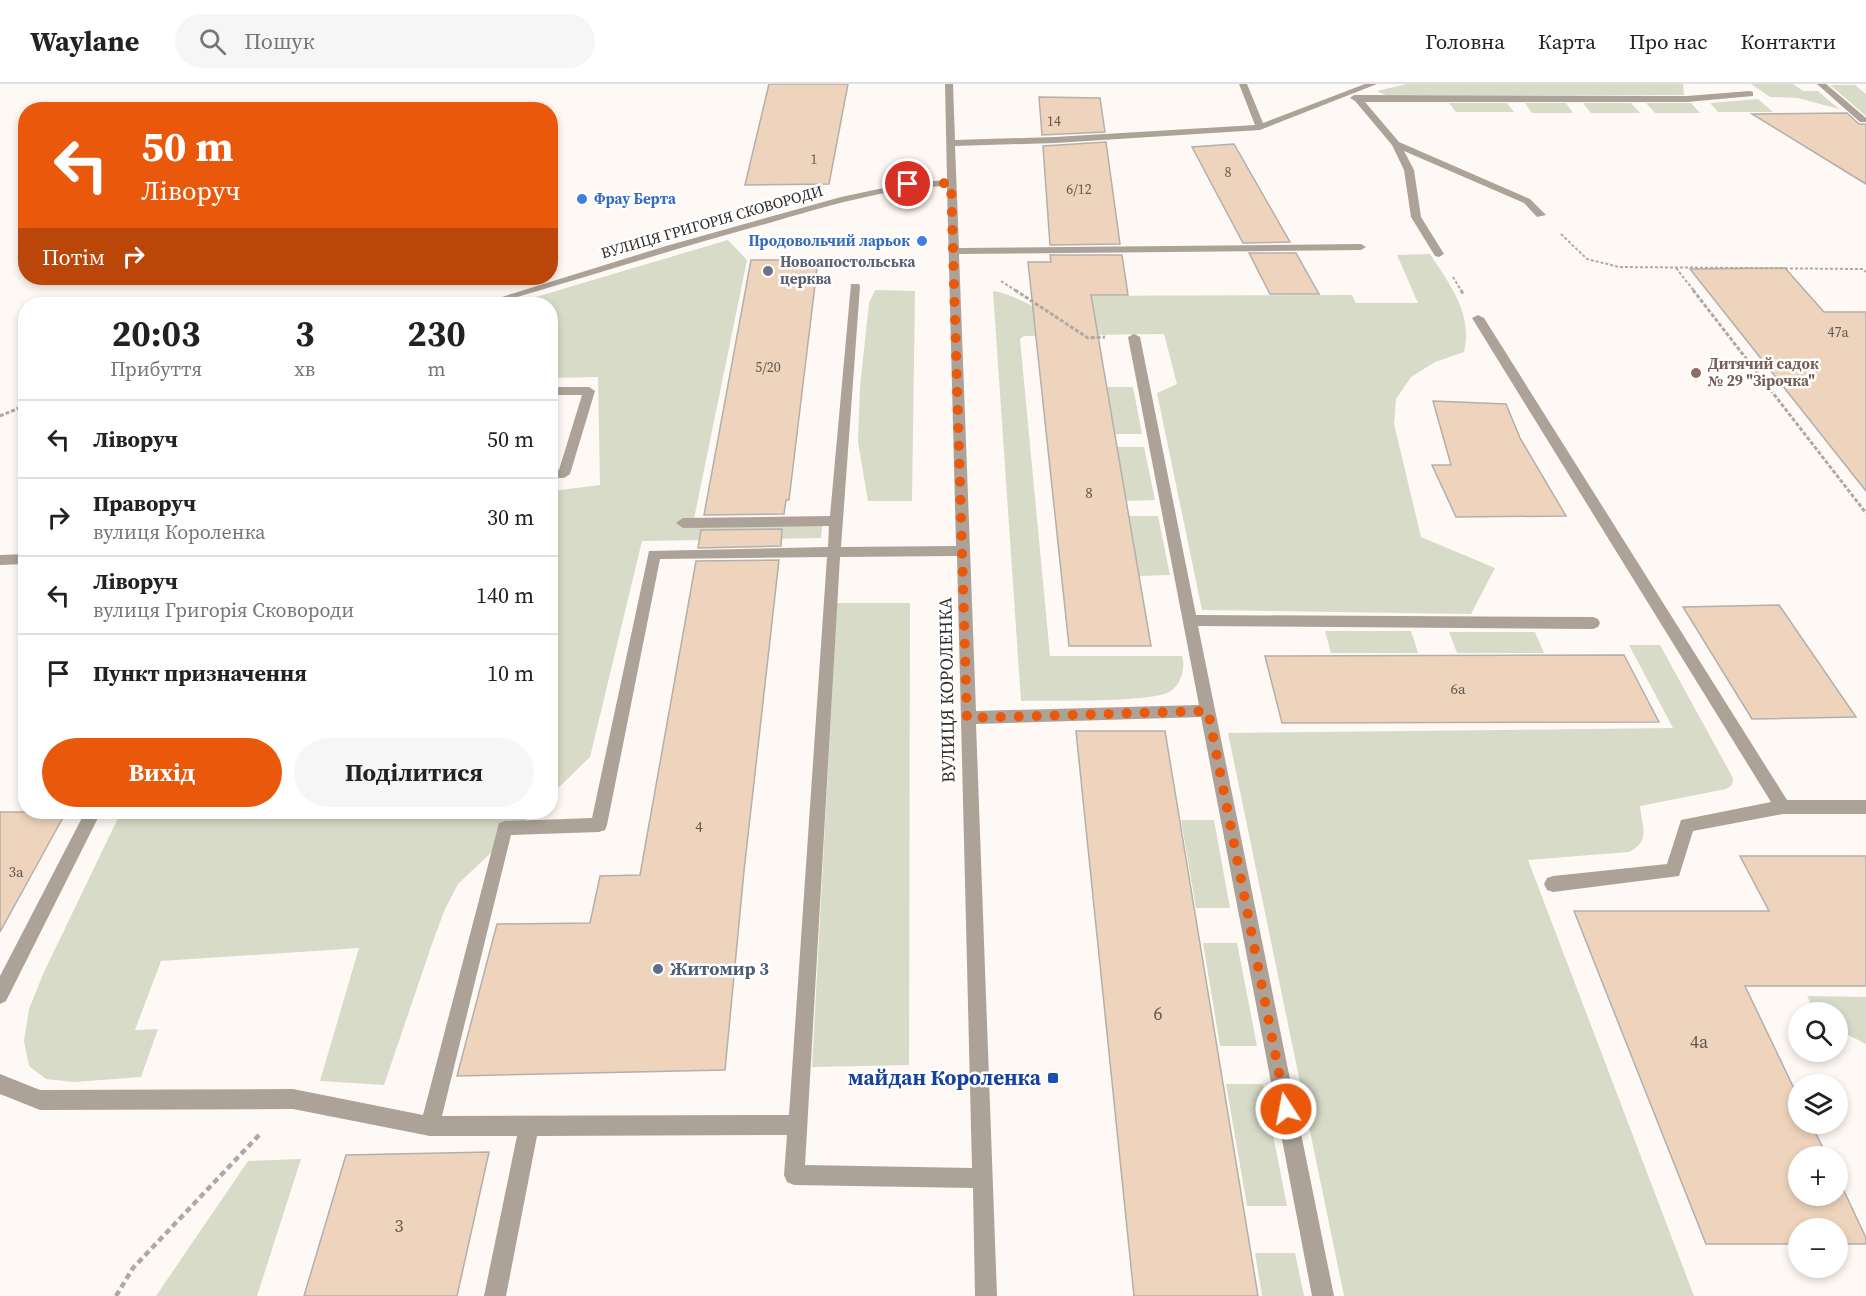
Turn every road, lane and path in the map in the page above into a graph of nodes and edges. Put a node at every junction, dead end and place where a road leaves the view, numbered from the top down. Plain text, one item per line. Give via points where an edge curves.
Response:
1 (949, 84) edge
2 (1243, 84) edge
3 (1373, 84) edge
4 (1821, 84) edge
5 (1342, 94) junction
6 (1750, 94) dead end
7 (1358, 99) junction
8 (1863, 120) dead end
9 (1260, 127) junction
10 (951, 143) junction
11 (1396, 144) junction
12 (951, 183) junction
13 (1541, 215) joint
14 (1361, 247) dead end
15 (953, 251) junction
16 (1439, 254) joint
17 (1676, 268) junction
18 (1866, 272) edge
19 (994, 276) dead end
20 (558, 282) edge
21 (547, 285) edge
22 (855, 286) dead end
23 (507, 297) edge
24 (1478, 318) joint
25 (1134, 337) joint
26 (558, 391) edge
27 (18, 408) edge
28 (0, 416) edge
29 (558, 474) edge
30 (1866, 513) edge
31 (837, 521) junction
32 (683, 523) dead end
33 (964, 551) junction
34 (834, 552) junction
35 (18, 559) edge
36 (0, 560) edge
37 (1191, 620) junction
38 (1593, 623) dead end
39 (1208, 711) junction
40 (967, 718) junction
41 (1784, 807) junction
42 (1866, 807) edge
43 (89, 819) edge
44 (1553, 884) dead end
45 (0, 995) edge
46 (0, 1084) edge
47 (293, 1099) junction
48 (798, 1125) junction
49 (430, 1126) junction
50 (529, 1126) junction
51 (982, 1178) junction
52 (116, 1296) edge
53 (495, 1296) edge
54 (986, 1296) edge
55 (1323, 1296) edge

1 - 10 street, ВУЛИЦЯ КОРОЛЕНКА
2 - 9 street
3 - 5 street
4 - 8 street
5 - 7 street
5 - 9 street
6 - 7 street via 1688,99
7 - 11 street
9 - 10 street
10 - 12 street, ВУЛИЦЯ КОРОЛЕНКА
11 - 13 street via 1527,201
11 - 16 street via 1409,170 1416,217
12 - 15 street, ВУЛИЦЯ КОРОЛЕНКА
12 - 20 street, ВУЛИЦЯ ГРИГОРІЯ СКОВОРОДИ via 908,184 876,191
13 - 17 path via 1587,259 1619,267
14 - 15 street
15 - 33 street, ВУЛИЦЯ КОРОЛЕНКА
16 - 24 path
17 - 18 path
17 - 30 path
19 - 25 path via 1088,338
21 - 23 street, ВУЛИЦЯ ГРИГОРІЯ СКОВОРОДИ
22 - 31 street
24 - 41 street
25 - 37 street
26 - 29 street via 589,391 564,474
27 - 28 path
31 - 32 street
31 - 34 street
33 - 34 street
33 - 40 street, ВУЛИЦЯ КОРОЛЕНКА
34 - 48 street
34 - 49 street via 654,554 598,825 506,828
35 - 36 street
37 - 38 street
37 - 39 street
39 - 40 street
39 - 55 street
40 - 51 street, ВУЛИЦЯ КОРОЛЕНКА
41 - 42 street
41 - 44 street via 1687,825 1673,871
43 - 45 street
46 - 47 street via 40,1100
47 - 49 street
47 - 52 path via 133,1268
48 - 50 street
48 - 51 street via 794,1176
49 - 50 street
50 - 53 street
51 - 54 street, ВУЛИЦЯ КОРОЛЕНКА

